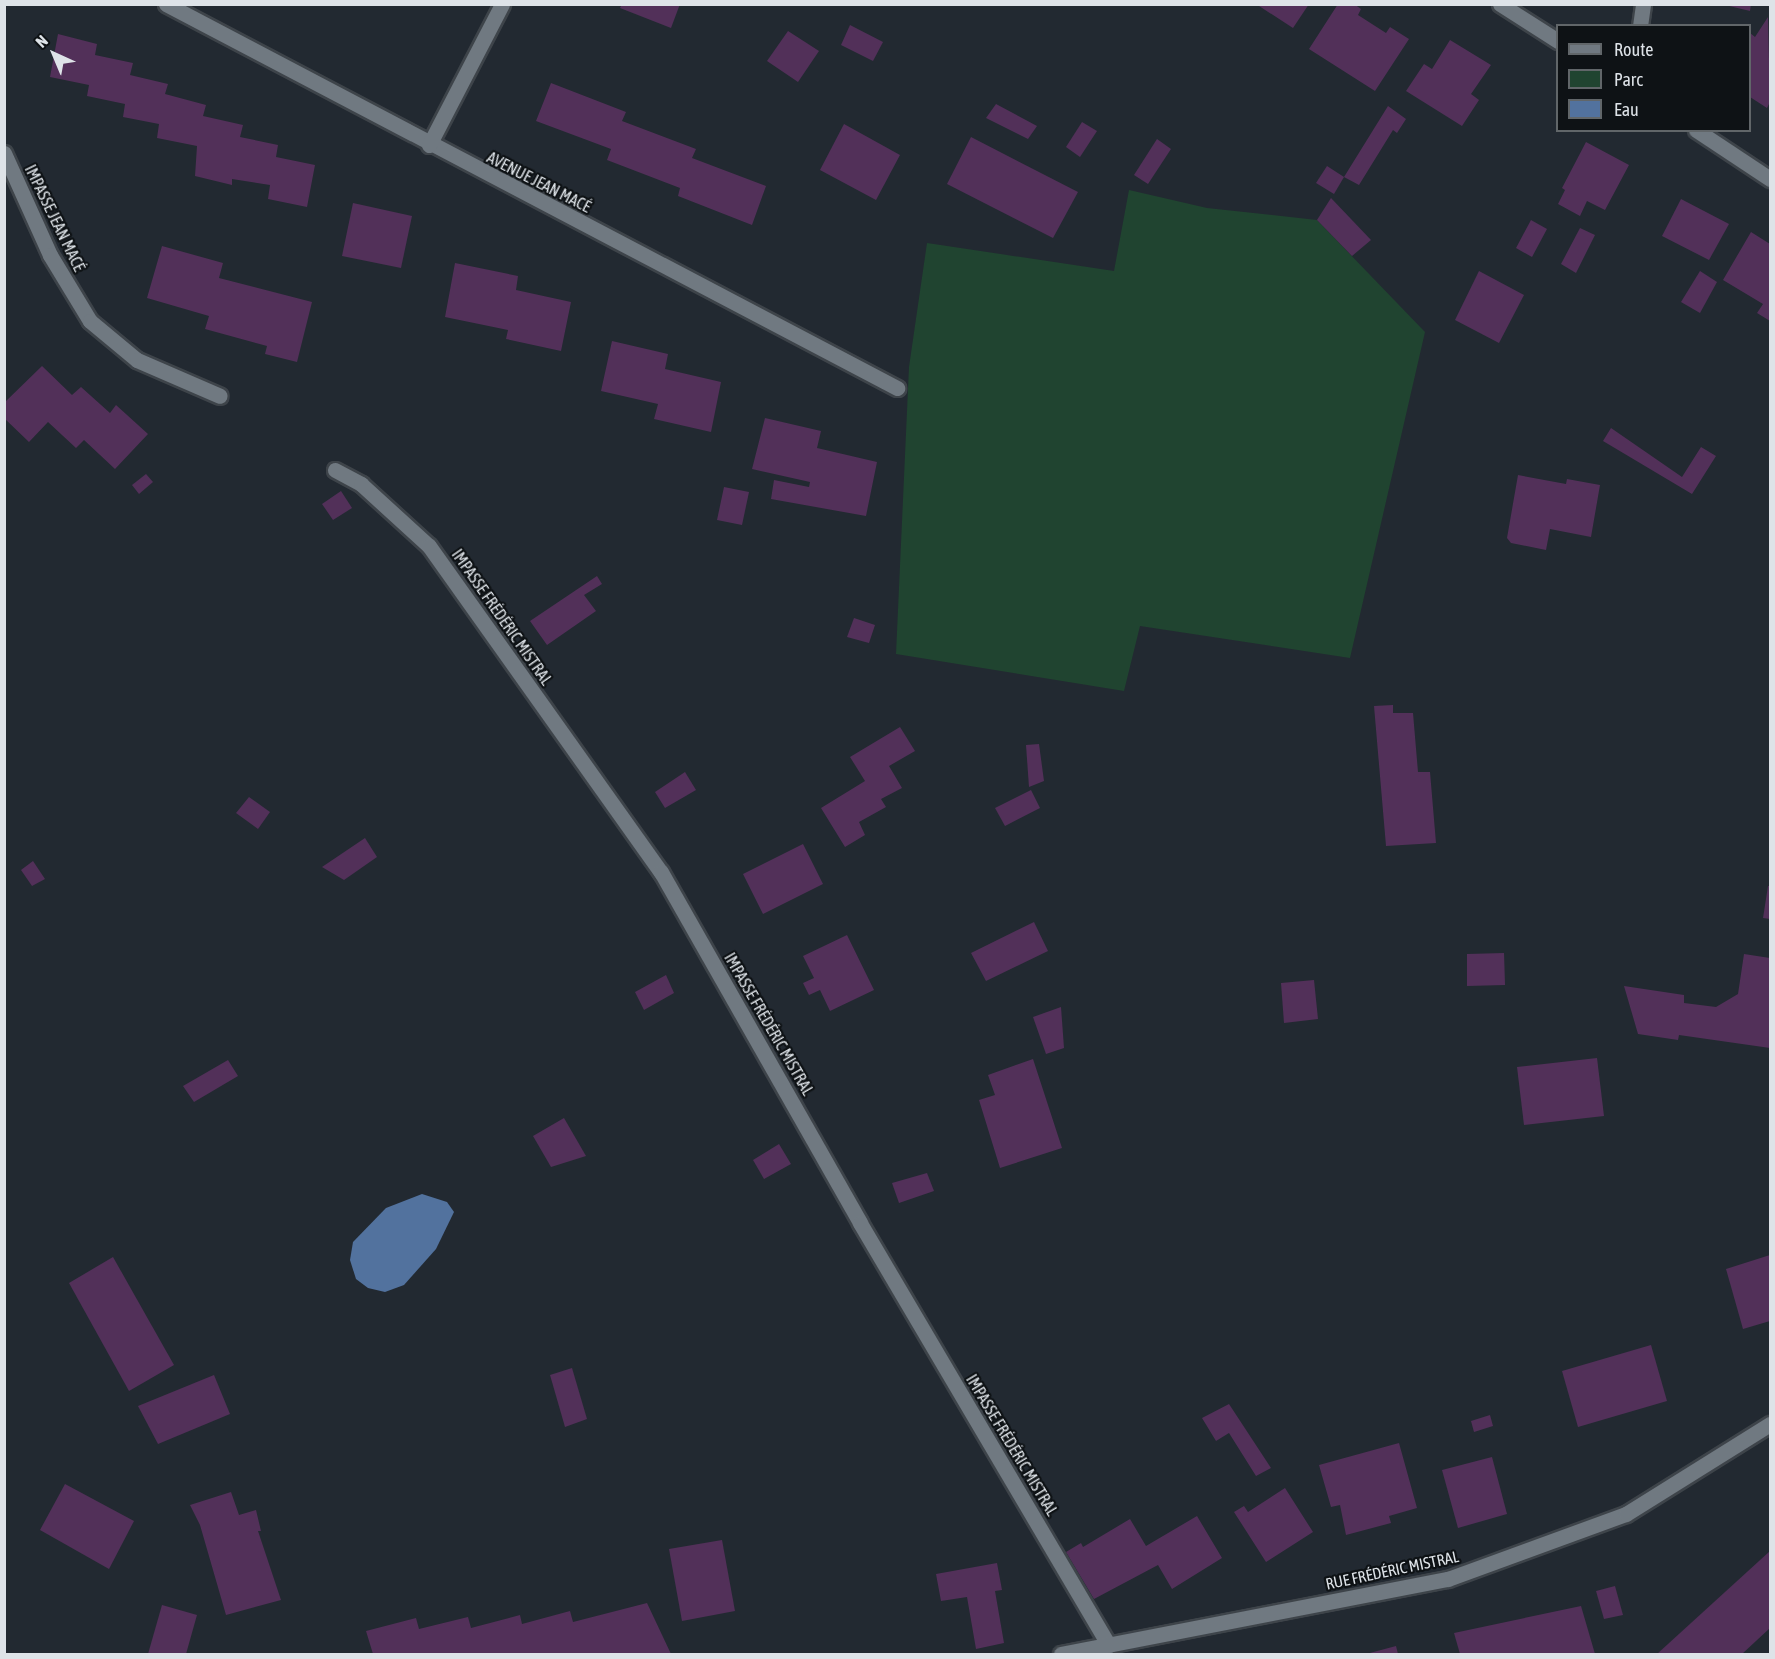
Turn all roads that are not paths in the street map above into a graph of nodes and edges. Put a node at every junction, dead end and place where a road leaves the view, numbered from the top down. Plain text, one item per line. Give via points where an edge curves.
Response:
1 (166, 4) edge
2 (502, 4) edge
3 (1500, 4) edge
4 (1643, 4) edge
5 (1640, 24) edge
6 (1556, 40) edge
7 (1699, 132) edge
8 (429, 145) junction
9 (4, 153) edge
10 (1770, 179) edge
11 (897, 388) dead end
12 (220, 396) dead end
13 (335, 470) dead end
14 (1770, 1424) edge
15 (1109, 1645) junction
16 (1061, 1654) edge

1 - 8 street, AVENUE JEAN MACÉ
2 - 8 street
3 - 6 street
4 - 5 street
7 - 10 street
8 - 11 street, AVENUE JEAN MACÉ
9 - 12 street, IMPASSE JEAN MACÉ via 50,255 90,321 137,360
13 - 15 street, IMPASSE FRÉDÉRIC MISTRAL via 361,483 429,546 661,872 860,1222
14 - 15 street, RUE FRÉDÉRIC MISTRAL via 1626,1514 1448,1579
15 - 16 street, RUE FRÉDÉRIC MISTRAL

